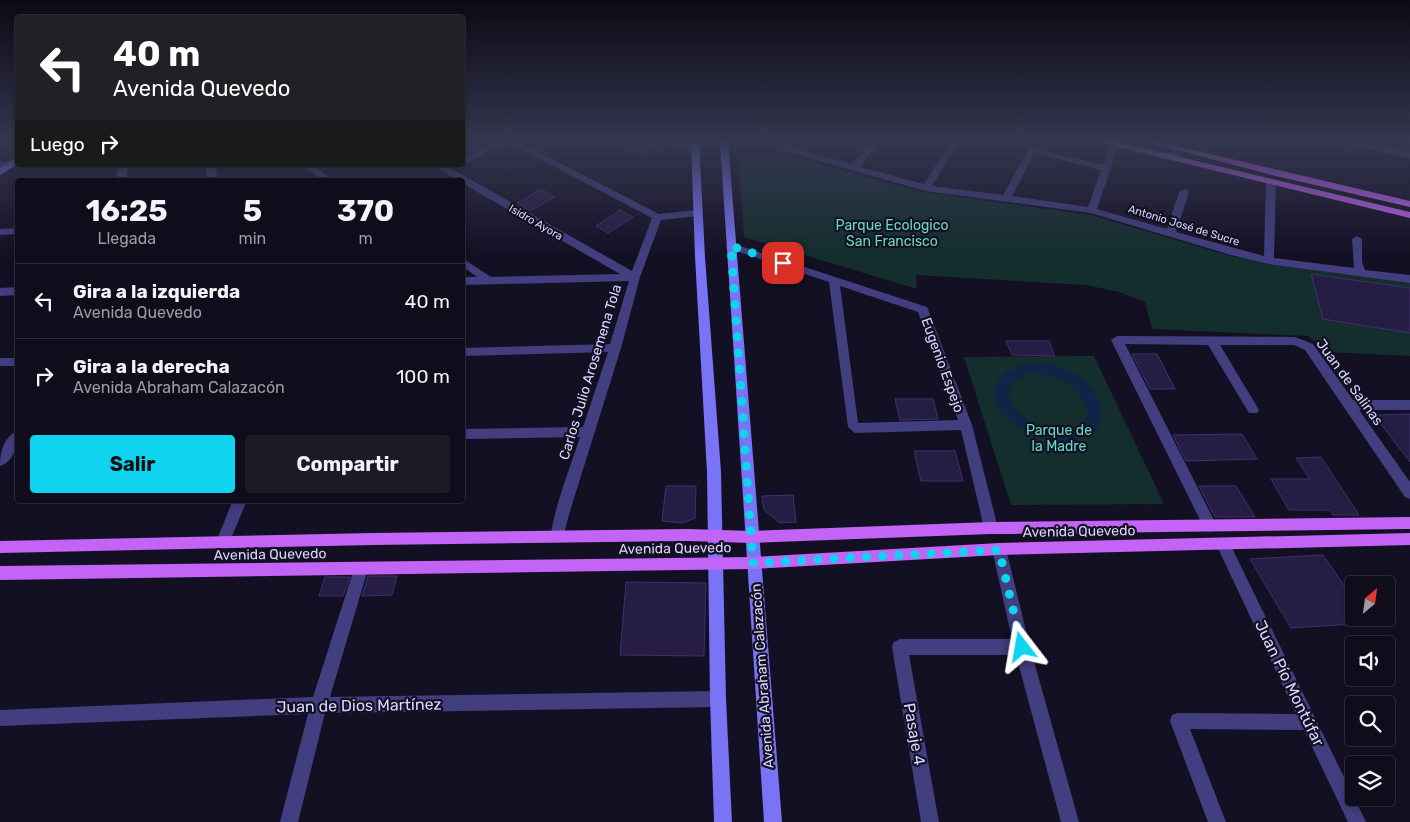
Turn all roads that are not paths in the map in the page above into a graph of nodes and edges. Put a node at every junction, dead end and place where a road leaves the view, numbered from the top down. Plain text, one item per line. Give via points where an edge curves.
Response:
1 (586, 179) edge
2 (696, 179) edge
3 (727, 179) edge
4 (895, 179) edge
5 (931, 179) edge
6 (1016, 179) edge
7 (1102, 179) edge
8 (1263, 179) edge
9 (1304, 179) edge
10 (465, 181) edge
11 (1271, 182) junction
12 (926, 188) junction
13 (1184, 192) dead end
14 (1006, 198) junction
15 (1410, 204) edge
16 (1092, 210) junction
17 (697, 213) junction
18 (1410, 215) edge
19 (657, 217) junction
20 (15, 231) edge
21 (0, 232) edge
22 (1171, 233) junction
23 (1358, 239) dead end
24 (731, 246) junction
25 (1268, 261) junction
26 (465, 262) edge
27 (1360, 272) junction
28 (635, 277) junction
29 (1410, 279) edge
30 (488, 280) junction
31 (465, 281) edge
32 (834, 281) junction
33 (15, 291) edge
34 (0, 292) edge
35 (1211, 340) junction
36 (615, 348) junction
37 (465, 352) edge
38 (0, 362) edge
39 (15, 362) edge
40 (1348, 405) junction
41 (1410, 405) edge
42 (1253, 410) dead end
43 (966, 425) junction
44 (587, 432) junction
45 (465, 434) edge
46 (11, 443) edge
47 (0, 462) edge
48 (1410, 493) edge
49 (239, 503) edge
50 (1410, 523) edge
51 (1210, 526) junction
52 (992, 528) junction
53 (715, 536) junction
54 (557, 537) junction
55 (751, 537) junction
56 (1410, 539) edge
57 (223, 542) junction
58 (1223, 544) junction
59 (0, 547) edge
60 (999, 550) junction
61 (716, 563) junction
62 (753, 563) junction
63 (361, 569) junction
64 (0, 573) edge
65 (1022, 647) junction
66 (718, 699) junction
67 (319, 705) junction
68 (0, 718) edge
69 (1309, 722) junction
70 (289, 822) edge
71 (723, 822) edge
72 (773, 822) edge
73 (930, 822) edge
74 (1070, 822) edge
75 (1217, 822) edge
76 (1358, 822) edge

1 - 19 street
2 - 17 main road
3 - 24 main road, Avenida Abraham Calazacón
4 - 12 street, Antonio José de Sucre
5 - 12 street
6 - 14 street
7 - 16 street
8 - 11 main road
9 - 15 main road
10 - 28 street, Isidro Ayora
11 - 18 main road
11 - 25 street
12 - 14 street, Antonio José de Sucre
13 - 22 street
14 - 16 street, Antonio José de Sucre
16 - 22 street, Antonio José de Sucre
17 - 19 street
17 - 53 main road via 714,472
19 - 28 street, Carlos Julio Arosemena Tola
20 - 21 street
22 - 25 street, Antonio José de Sucre
23 - 27 street
24 - 32 street, Eugenio Espejo
24 - 55 main road, Avenida Abraham Calazacón
25 - 27 street, Antonio José de Sucre
26 - 30 street
27 - 29 street, Antonio José de Sucre
28 - 30 street
28 - 36 street, Carlos Julio Arosemena Tola
30 - 31 street
32 - 43 street, Eugenio Espejo via 923,310
32 - 43 street via 855,428
33 - 34 street
35 - 40 street, Juan de Salinas via 1303,343 1309,347
35 - 42 street
35 - 51 street, Juan de Salinas via 1117,340
36 - 37 street
36 - 44 street, Carlos Julio Arosemena Tola
38 - 39 street
40 - 41 street
40 - 48 street, Juan de Salinas
43 - 52 street, Eugenio Espejo
44 - 45 street
44 - 54 street, Carlos Julio Arosemena Tola
46 - 47 street
49 - 57 street
50 - 51 main road, Avenida Quevedo
51 - 52 main road, Avenida Quevedo
52 - 55 main road, Avenida Quevedo
53 - 54 main road, Avenida Quevedo
53 - 55 main road, Avenida Quevedo
53 - 61 main road
54 - 57 main road, Avenida Quevedo
55 - 62 main road, Avenida Abraham Calazacón
56 - 58 main road, Avenida Quevedo
57 - 59 main road, Avenida Quevedo
58 - 60 main road, Avenida Quevedo
58 - 69 street, Juan Pío Montúfar
60 - 62 main road, Avenida Quevedo
60 - 65 street
61 - 62 main road, Avenida Quevedo
61 - 63 main road, Avenida Quevedo
61 - 66 main road
62 - 72 main road, Avenida Abraham Calazacón
63 - 64 main road, Avenida Quevedo
63 - 67 street
65 - 73 street, Pasaje 4 via 900,646
65 - 74 street
66 - 67 street, Juan de Dios Martínez
66 - 71 main road
67 - 68 street, Juan de Dios Martínez
67 - 70 street
69 - 75 street via 1178,721
69 - 76 street, Juan Pío Montúfar

